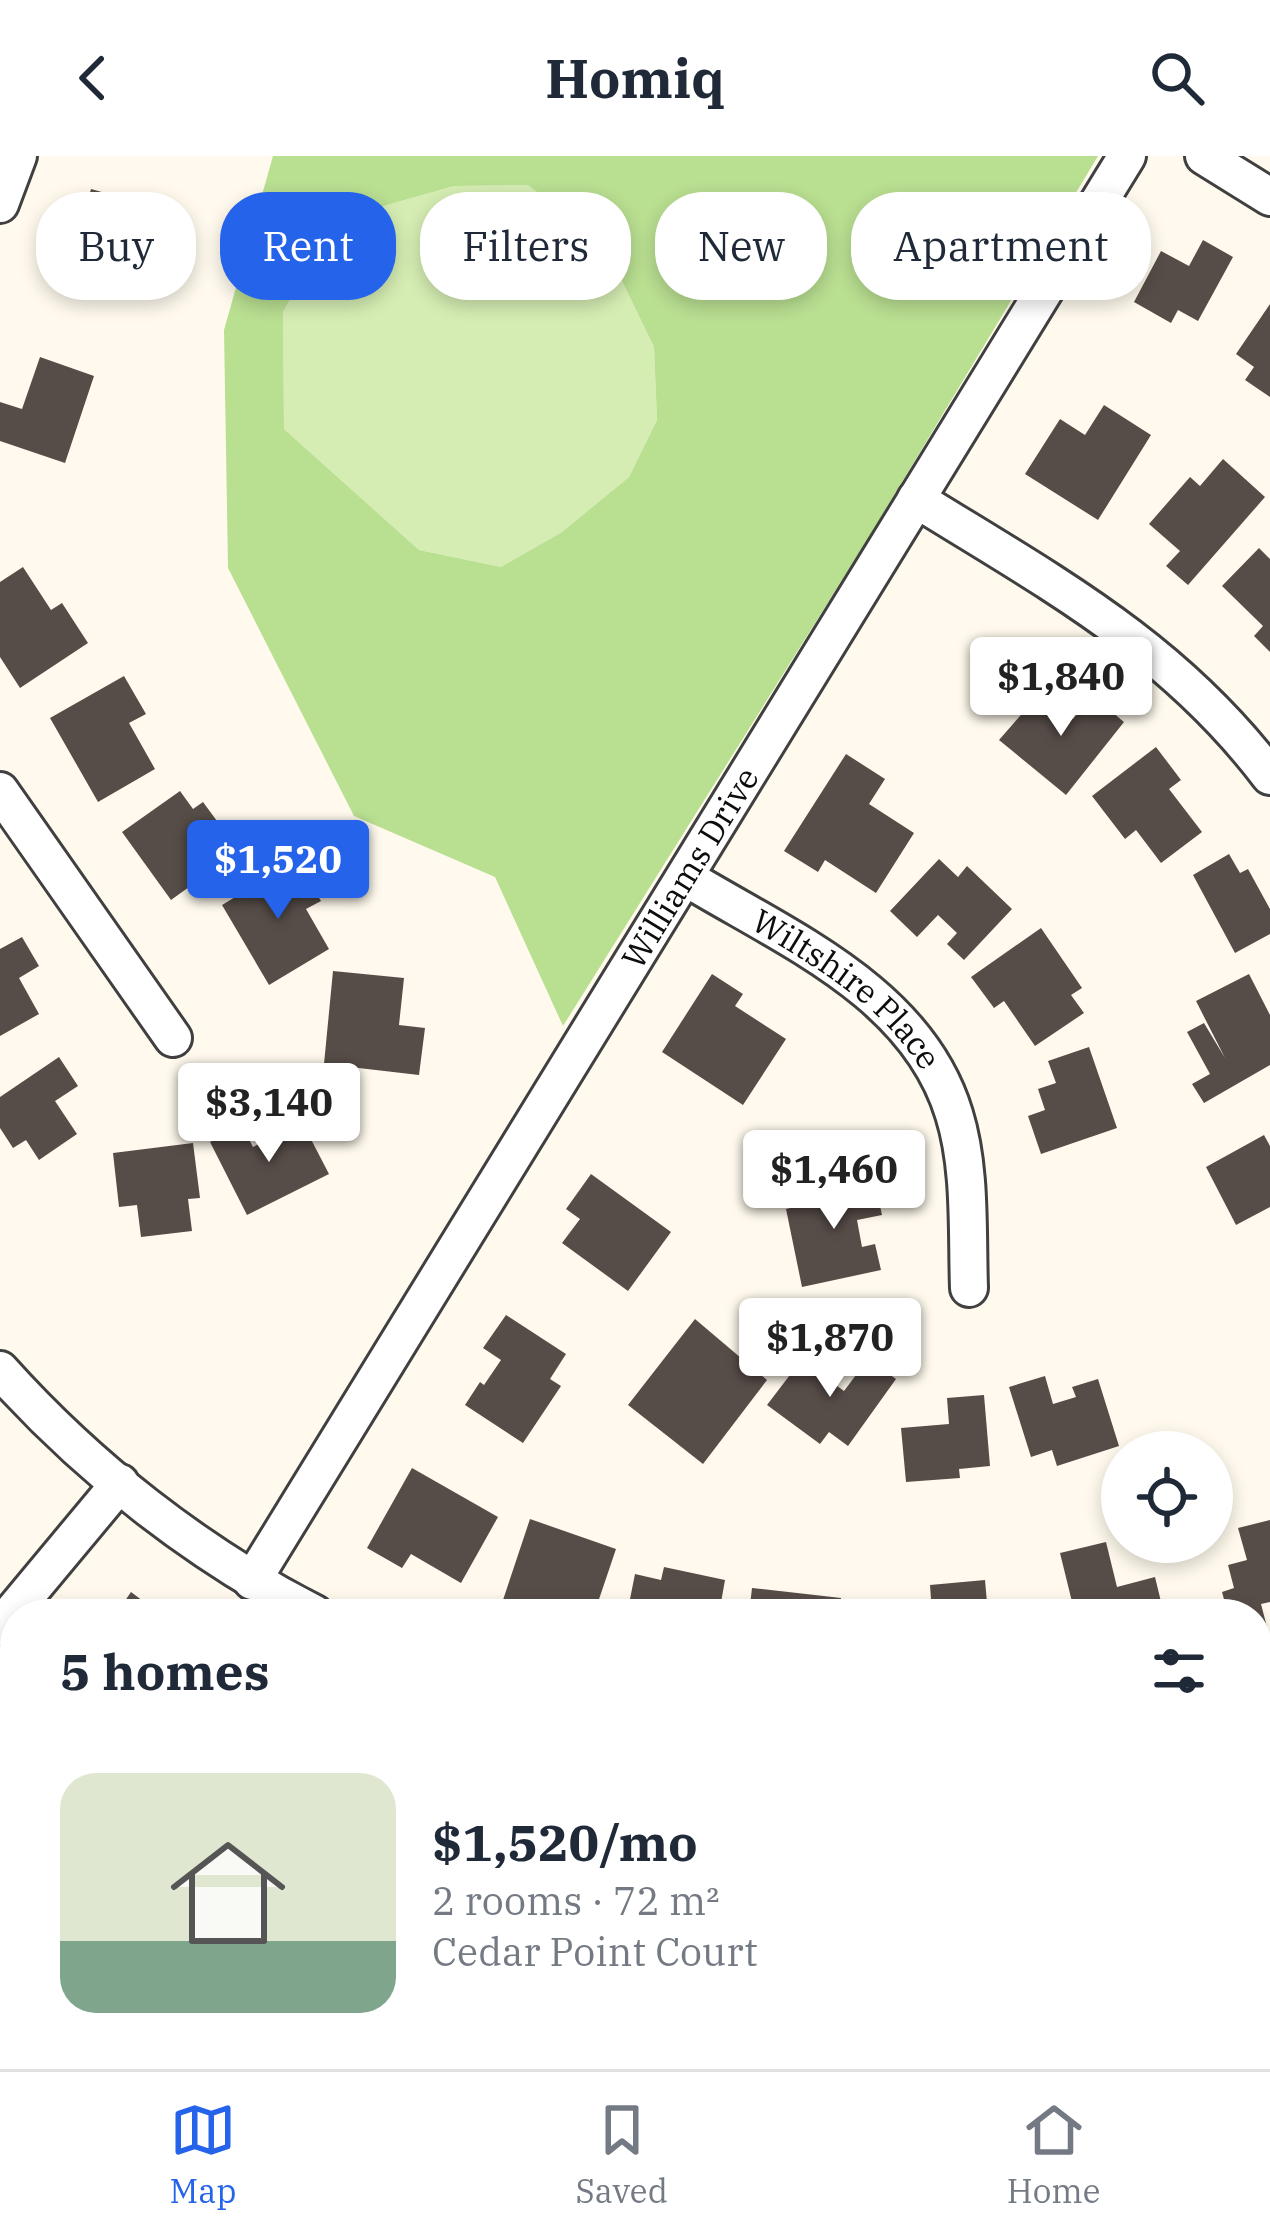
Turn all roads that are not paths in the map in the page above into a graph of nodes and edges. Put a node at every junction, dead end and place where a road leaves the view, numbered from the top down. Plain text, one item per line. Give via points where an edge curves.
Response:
1 (18, 156) edge
2 (1127, 156) edge
3 (1204, 156) edge
4 (1270, 196) edge
5 (0, 205) edge
6 (916, 499) junction
7 (1270, 776) edge
8 (0, 791) edge
9 (685, 877) junction
10 (173, 1038) dead end
11 (969, 1288) dead end
12 (0, 1370) edge
13 (120, 1483) junction
14 (253, 1581) junction
15 (23, 1599) edge
16 (287, 1599) edge

1 - 5 street
2 - 6 street, Williams Drive
3 - 4 street
6 - 7 street via 1141,642 1206,700
6 - 9 street, Williams Drive
8 - 10 street
9 - 11 street, Wiltshire Place via 861,985 913,1036 947,1095 959,1136
9 - 14 street, Williams Drive
12 - 13 street
13 - 14 street
13 - 15 street
14 - 16 street

